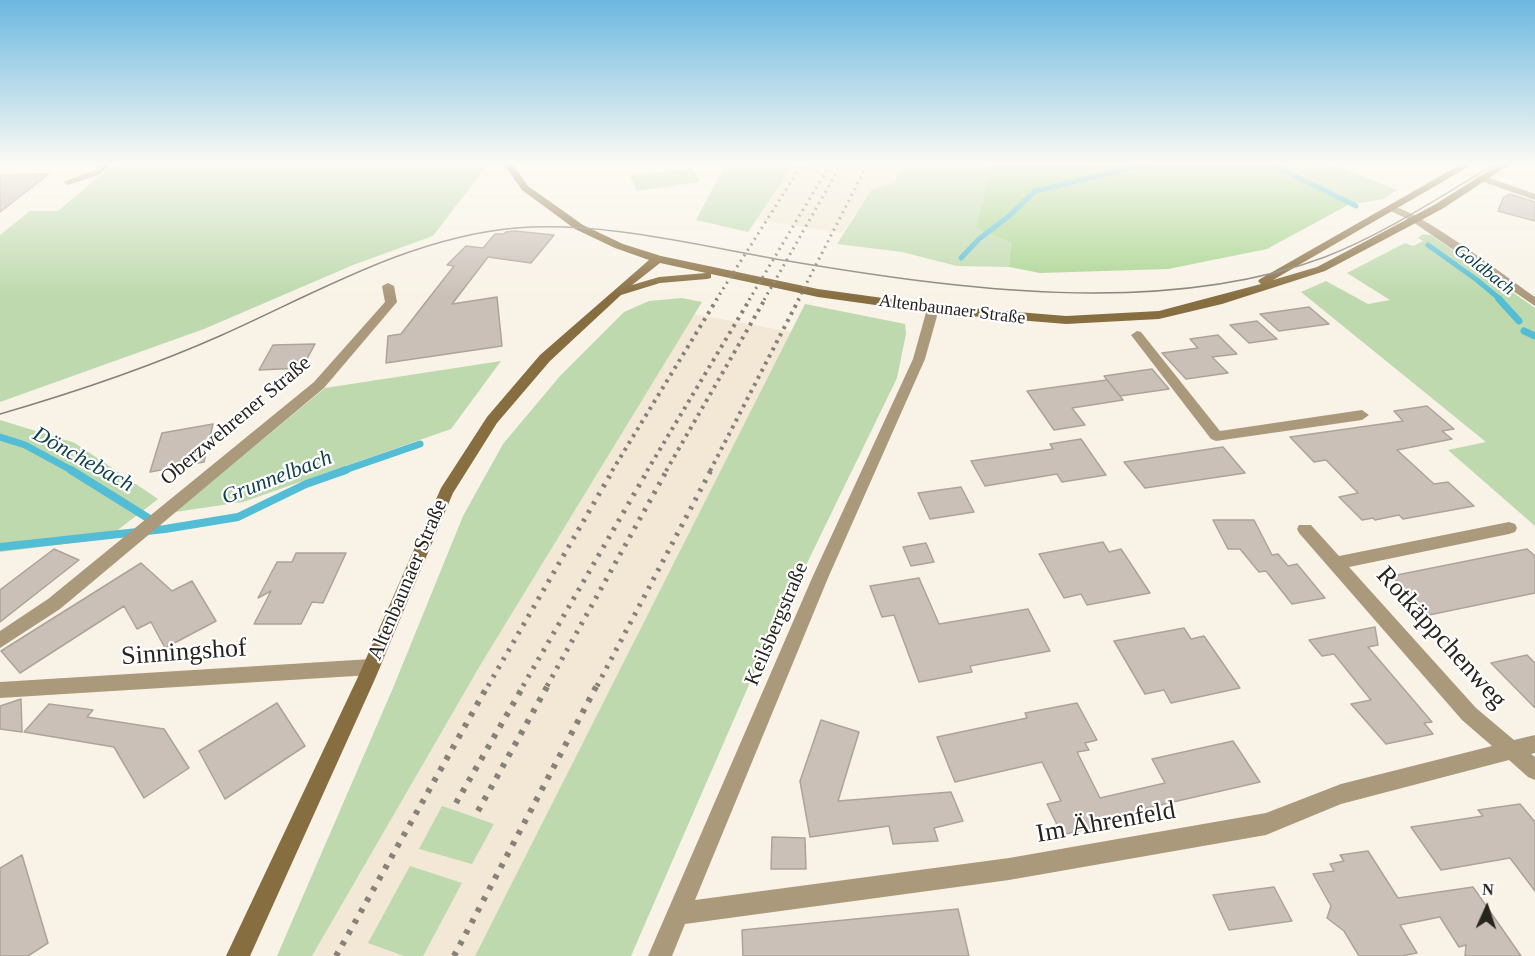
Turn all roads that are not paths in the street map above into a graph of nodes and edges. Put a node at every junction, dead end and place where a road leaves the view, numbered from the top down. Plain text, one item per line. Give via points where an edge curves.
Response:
1 (550, 208) edge
2 (1392, 208) joint
3 (1437, 208) edge
4 (1414, 218) junction
5 (658, 259) junction
6 (725, 275) junction
7 (388, 286) dead end
8 (1246, 292) junction
9 (616, 294) junction
10 (1535, 302) edge
11 (933, 309) junction
12 (1137, 335) dead end
13 (1362, 415) dead end
14 (1509, 528) dead end
15 (1305, 529) dead end
16 (1337, 563) junction
17 (0, 640) edge
18 (371, 667) junction
19 (0, 690) edge
20 (1535, 744) edge
21 (1508, 750) junction
22 (1535, 770) edge
23 (677, 915) junction
24 (237, 956) edge
25 (660, 956) edge

1 - 5 main road, Altenbaunaer Straße via 579,227
2 - 4 street
2 - 8 main road, Altenbaunaer Straße
3 - 4 main road, Altenbaunaer Straße
4 - 8 main road, Altenbaunaer Straße via 1321,269
4 - 10 street
5 - 6 main road, Altenbaunaer Straße
5 - 9 main road, Altenbaunaer Straße
6 - 9 main road via 659,280
6 - 11 main road, Altenbaunaer Straße
7 - 17 street, Oberzwehrener Straße via 391,302 319,385 54,604
8 - 11 main road, Altenbaunaer Straße via 1159,315 1112,318 1029,319
9 - 18 main road, Altenbaunaer Straße via 559,343 492,420 446,492
11 - 23 street, Keilsbergstraße via 919,359
12 - 13 street via 1216,436
14 - 16 street, Rotkäppchenweg
15 - 16 street, Rotkäppchenweg
16 - 21 street, Rotkäppchenweg via 1468,714
18 - 19 street, Sinningshof
18 - 24 main road, Altenbaunaer Straße
20 - 21 street, Im Ährenfeld
21 - 22 street, Rotkäppchenweg
21 - 23 street, Im Ährenfeld via 1341,794 1266,824 1009,869
23 - 25 street, Keilsbergstraße

